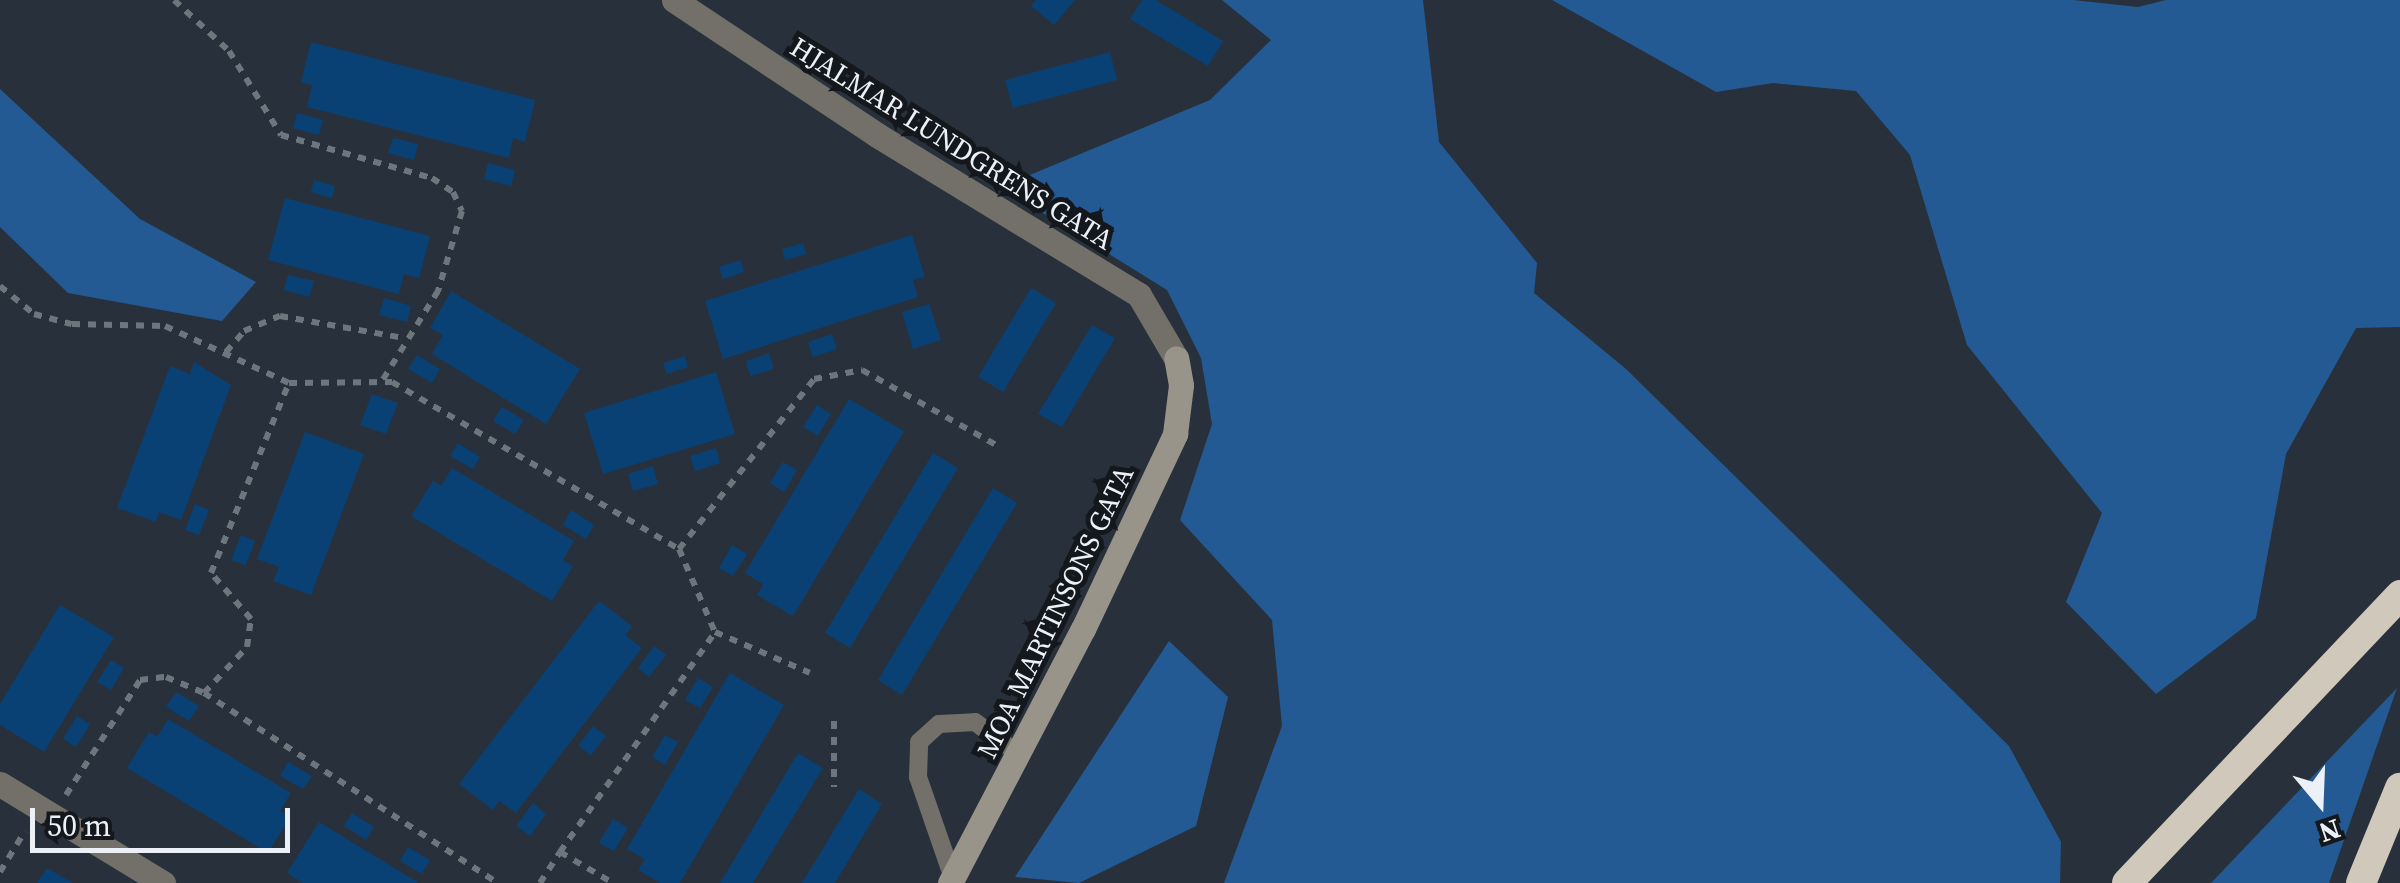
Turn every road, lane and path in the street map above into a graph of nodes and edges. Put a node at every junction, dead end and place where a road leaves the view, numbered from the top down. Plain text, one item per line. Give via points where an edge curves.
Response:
1 (174, 0) edge
2 (674, 0) edge
3 (0, 286) edge
4 (404, 338) junction
5 (226, 352) junction
6 (1176, 358) joint
7 (382, 382) junction
8 (288, 383) junction
9 (996, 446) dead end
10 (678, 549) junction
11 (2400, 595) edge
12 (715, 632) junction
13 (810, 673) dead end
14 (204, 693) junction
15 (834, 722) dead end
16 (1020, 755) junction
17 (0, 784) edge
18 (834, 787) dead end
19 (2400, 788) edge
20 (45, 812) junction
21 (560, 852) junction
22 (0, 872) edge
23 (951, 881) edge
24 (162, 883) edge
25 (498, 883) edge
26 (540, 883) edge
27 (613, 883) edge
28 (2127, 883) edge
29 (2360, 883) edge

1 - 4 path via 228,50 280,135 432,178 453,192 462,210 438,291
2 - 6 street, HJALMAR LUNDGRENS GATA via 877,135 1139,295
3 - 5 path via 34,314 72,324 165,326
4 - 5 path via 280,316 244,331
4 - 7 path
5 - 8 path
6 - 16 street, MOA MARTINSONS GATA via 1181,385 1175,434
7 - 8 path
7 - 10 path
8 - 14 path via 211,572 251,619 246,647
9 - 10 path via 862,370 814,379
10 - 12 path
11 - 28 highway
12 - 13 path
12 - 21 path
14 - 20 path via 166,676 140,680
14 - 25 path
15 - 18 path
16 - 23 street, MOA MARTINSONS GATA
16 - 23 lane via 975,722 939,724 919,742 918,777
17 - 20 street
19 - 29 highway
20 - 22 path
20 - 24 street
21 - 26 path
21 - 27 path

